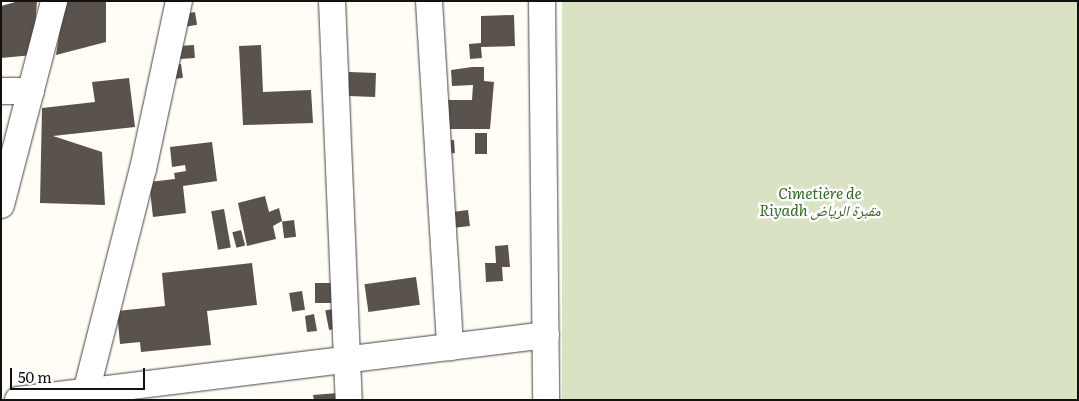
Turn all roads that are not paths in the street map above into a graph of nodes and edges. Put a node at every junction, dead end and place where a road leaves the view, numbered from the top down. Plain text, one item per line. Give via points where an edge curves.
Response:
1 (54, 1) edge
2 (179, 1) edge
3 (332, 1) edge
4 (429, 1) edge
5 (542, 1) edge
6 (1, 91) edge
7 (31, 91) junction
8 (1, 204) edge
9 (546, 335) junction
10 (450, 347) junction
11 (347, 360) junction
12 (87, 396) edge
13 (18, 400) edge
14 (348, 400) edge
15 (546, 400) edge

1 - 7 street
2 - 12 street via 148,150
3 - 11 street
4 - 10 street
5 - 9 street
6 - 7 street
7 - 8 street
9 - 10 street
9 - 15 street
10 - 11 street
11 - 12 street
11 - 14 street
12 - 13 street

